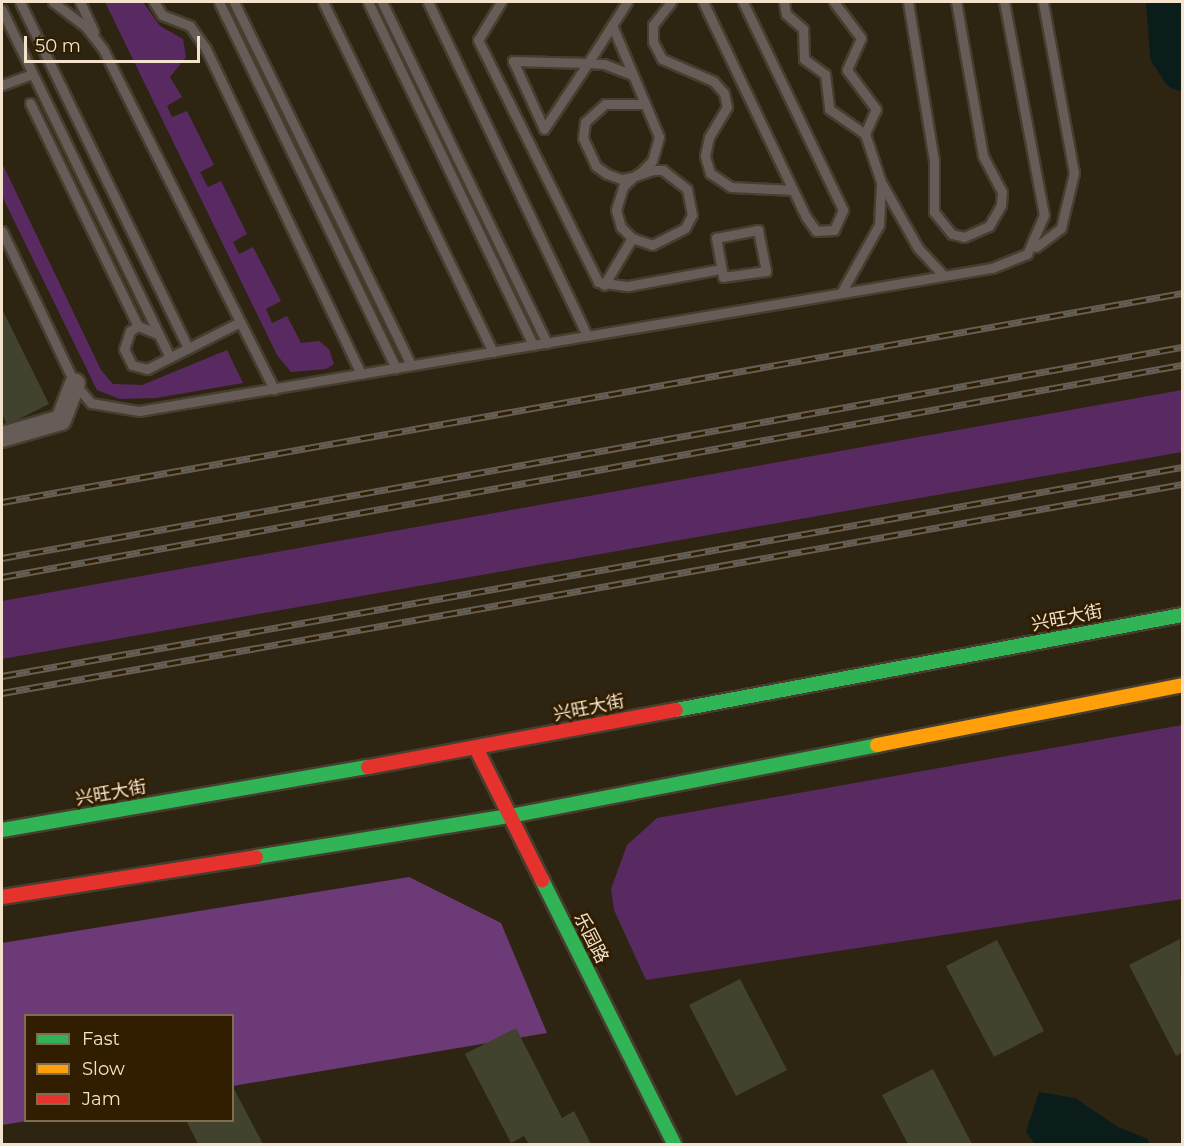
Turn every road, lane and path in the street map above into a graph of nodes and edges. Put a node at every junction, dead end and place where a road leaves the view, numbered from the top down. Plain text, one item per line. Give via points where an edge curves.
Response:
1 (20, 2) edge
2 (53, 2) edge
3 (80, 2) edge
4 (154, 2) edge
5 (219, 2) edge
6 (234, 2) edge
7 (323, 2) edge
8 (368, 2) edge
9 (382, 2) edge
10 (428, 2) edge
11 (627, 2) edge
12 (671, 2) edge
13 (703, 2) edge
14 (743, 2) edge
15 (784, 2) edge
16 (834, 2) edge
17 (908, 2) edge
18 (956, 2) edge
19 (1004, 2) edge
20 (1043, 2) edge
21 (498, 3) edge
22 (2, 10) edge
23 (612, 25) junction
24 (103, 49) junction
25 (588, 63) junction
26 (32, 74) junction
27 (631, 74) junction
28 (2, 85) edge
29 (30, 103) dead end
30 (645, 104) junction
31 (866, 134) junction
32 (633, 177) junction
33 (880, 182) junction
34 (793, 190) junction
35 (2, 231) edge
36 (632, 238) junction
37 (1027, 254) junction
38 (721, 269) junction
39 (943, 275) junction
40 (604, 285) junction
41 (841, 293) junction
42 (240, 322) junction
43 (138, 326) junction
44 (158, 334) junction
45 (587, 336) junction
46 (547, 343) junction
47 (533, 345) junction
48 (188, 348) junction
49 (493, 352) junction
50 (170, 358) junction
51 (411, 365) junction
52 (396, 368) junction
53 (361, 374) junction
54 (75, 384) junction
55 (274, 390) junction
56 (2, 437) edge
57 (1182, 615) edge
58 (1182, 685) edge
59 (477, 748) junction
60 (510, 816) junction
61 (2, 830) edge
62 (2, 897) edge
63 (674, 1144) edge

1 - 48 lane
2 - 24 lane
3 - 24 lane
4 - 53 lane via 162,15 189,26 206,49
5 - 52 lane
6 - 51 lane
7 - 49 lane
8 - 47 lane
9 - 46 lane
10 - 45 lane
11 - 23 lane
12 - 34 lane via 653,25 653,42 662,59 713,81 724,93 727,107 709,137 705,156 710,173 731,187
13 - 34 lane
14 - 34 lane via 843,210 840,225 816,231
15 - 31 lane via 786,14 803,29 804,58 825,74 829,109 836,119
16 - 31 lane via 861,38 847,69 876,109
17 - 18 lane via 934,160 934,212 952,234 964,237 989,226 1001,205 1002,192 983,156
19 - 37 lane via 1044,215
20 - 37 lane via 1074,173 1061,228
21 - 40 lane via 478,40 593,276
22 - 26 lane
23 - 25 lane
23 - 27 lane
24 - 42 lane
25 - 25 lane via 557,110 544,129 513,61
25 - 27 lane
26 - 28 lane
26 - 44 lane
27 - 30 lane
29 - 43 lane
30 - 32 lane via 659,137 652,161
30 - 32 lane via 605,104 585,122 583,138 596,166 621,179
31 - 33 lane
32 - 36 lane via 623,187 616,210 621,227
32 - 36 lane via 653,170 671,174 687,189 692,215 666,242 652,245
33 - 39 lane via 918,248
33 - 41 lane via 879,225
35 - 54 lane
36 - 40 lane
37 - 39 lane via 992,268
38 - 38 lane via 723,277 766,271 758,230 716,238
38 - 40 lane via 628,286
39 - 41 lane
41 - 45 lane
42 - 48 lane
42 - 55 lane
43 - 44 lane
43 - 50 lane via 123,349 132,365 147,369
44 - 50 lane
45 - 46 lane
46 - 47 lane
47 - 49 lane
48 - 50 lane
49 - 51 lane
51 - 52 lane
52 - 53 lane
53 - 55 lane
54 - 55 lane via 92,403 139,411
54 - 56 street via 61,420
57 - 59 main road, 兴旺大街
58 - 60 main road
59 - 60 main road, 乐园路
59 - 61 main road, 兴旺大街
60 - 62 main road
60 - 63 main road, 乐园路

